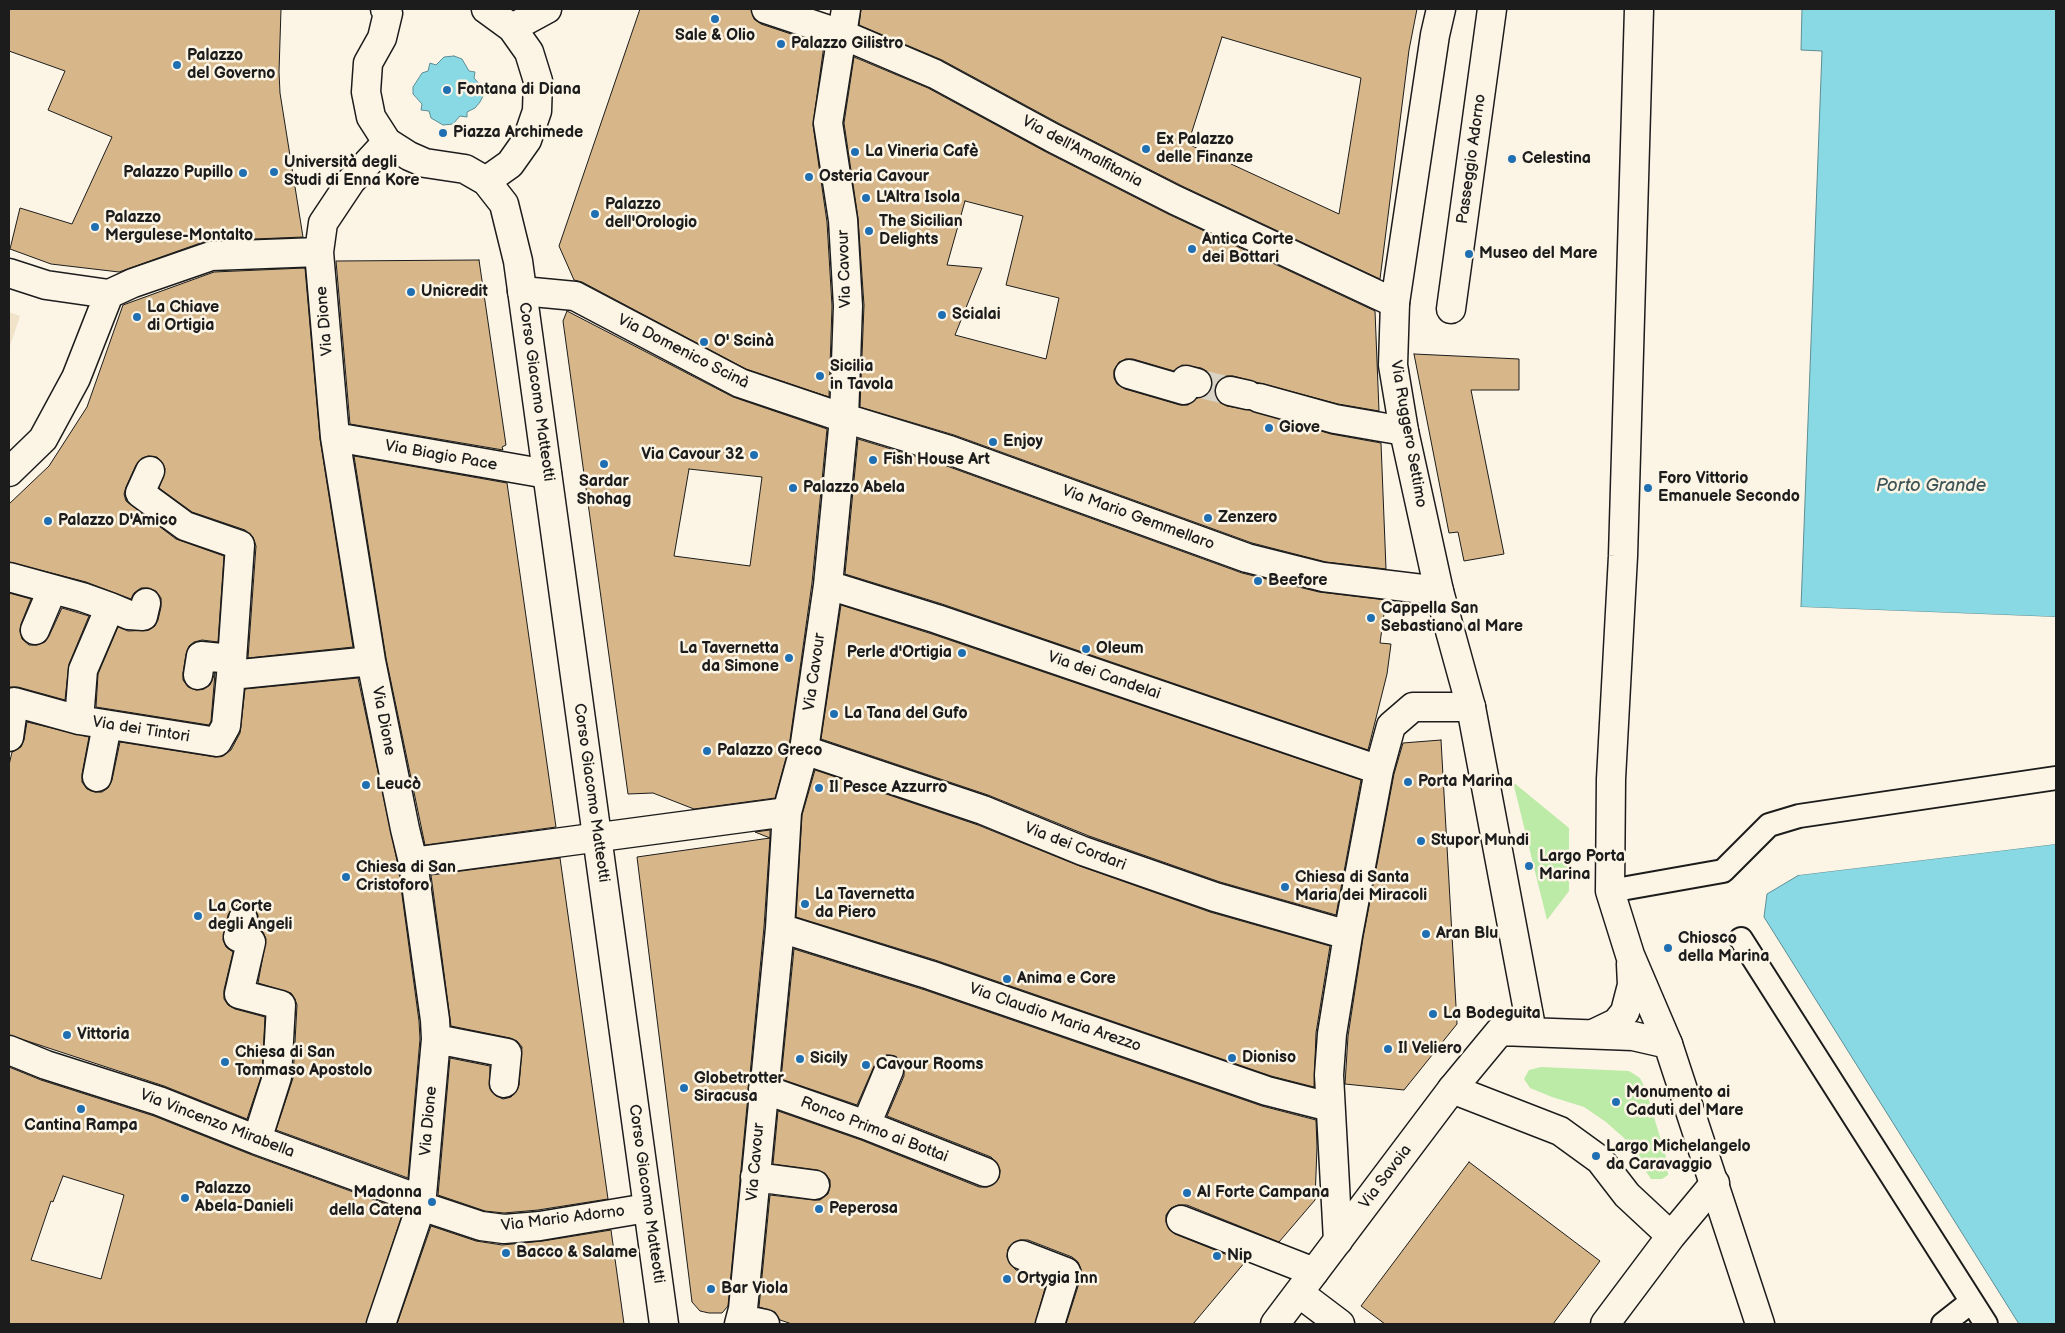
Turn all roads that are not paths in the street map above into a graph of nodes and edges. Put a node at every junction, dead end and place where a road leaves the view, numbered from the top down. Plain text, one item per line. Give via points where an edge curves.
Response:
1 (486, 9) edge
2 (547, 9) edge
3 (766, 9) edge
4 (1441, 9) edge
5 (1492, 9) edge
6 (1639, 9) edge
7 (390, 10) edge
8 (844, 21) edge
9 (512, 28) junction
10 (387, 142) junction
11 (486, 181) junction
12 (315, 255) junction
13 (9, 273) edge
14 (522, 291) junction
15 (109, 294) junction
16 (1395, 303) junction
17 (1451, 308) dead end
18 (1129, 374) dead end
19 (1197, 383) tunnel mouth
20 (1246, 395) tunnel mouth
21 (844, 418) junction
22 (1404, 431) junction
23 (335, 437) junction
24 (150, 471) dead end
25 (9, 472) edge
26 (547, 474) junction
27 (9, 577) edge
28 (828, 585) junction
29 (52, 590) junction
30 (1439, 591) junction
31 (146, 603) dead end
32 (110, 607) junction
33 (35, 630) dead end
34 (372, 661) junction
35 (231, 667) junction
36 (198, 675) dead end
37 (1471, 707) junction
38 (79, 720) junction
39 (107, 725) junction
40 (9, 737) edge
41 (804, 750) junction
42 (1379, 770) junction
43 (97, 777) dead end
44 (2056, 778) edge
45 (787, 812) junction
46 (596, 836) junction
47 (413, 862) junction
48 (1610, 891) junction
49 (243, 919) dead end
50 (780, 928) junction
51 (1348, 935) junction
52 (1741, 939) dead end
53 (1630, 955) junction
54 (1532, 1032) junction
55 (1593, 1034) junction
56 (436, 1039) junction
57 (1668, 1044) junction
58 (9, 1050) edge
59 (889, 1070) dead end
60 (504, 1083) dead end
61 (763, 1089) junction
62 (1452, 1089) junction
63 (1330, 1107) junction
64 (866, 1125) junction
65 (257, 1140) junction
66 (985, 1172) dead end
67 (755, 1176) junction
68 (1715, 1183) junction
69 (815, 1185) dead end
70 (421, 1206) junction
71 (648, 1208) junction
72 (1181, 1220) dead end
73 (1671, 1236) junction
74 (1338, 1241) junction
75 (1022, 1255) dead end
76 (1306, 1282) junction
77 (1971, 1302) junction
78 (750, 1320) edge
79 (381, 1324) edge
80 (664, 1324) edge
81 (1050, 1324) edge
82 (1275, 1324) edge
83 (1340, 1324) edge
84 (1605, 1324) edge
85 (1760, 1324) edge
86 (1943, 1324) edge
87 (1986, 1324) edge

1 - 9 street
2 - 9 street
3 - 8 street, Via dell'Amalfitania
4 - 16 street, Via Ruggero Settimo
5 - 17 street, Passeggio Adorno
6 - 48 street via 1623,556 1611,780
7 - 10 street via 382,38 368,64 366,92 371,117
8 - 16 street, Via dell'Amalfitania via 935,74 1175,200
8 - 21 street, Via Cavour via 828,123 843,220 848,306
9 - 11 street via 529,52 538,81 537,111 527,140 510,164
10 - 11 street via 425,163 465,169
10 - 12 street, Via Dione via 351,181 323,223
11 - 14 street, Corso Giacomo Matteotti via 504,204
12 - 15 street via 211,256
12 - 23 street, Via Dione
13 - 15 street via 46,285
14 - 21 street, Via Domenico Scinà via 575,296 740,383
14 - 26 street, Corso Giacomo Matteotti
15 - 25 street via 76,378 43,439
16 - 22 street, Via Ruggero Settimo via 1393,365
18 - 19 street via 1184,390 1186,380
20 - 22 street via 1335,419
21 - 28 street, Via Cavour
21 - 30 street, Via Mario Gemmellaro via 949,450 1247,558 1323,577
22 - 30 street, Via Ruggero Settimo
23 - 26 street, Via Biagio Pace
23 - 34 street, Via Dione
24 - 35 street via 140,493 184,526 240,545
26 - 46 street, Corso Giacomo Matteotti
27 - 29 street
28 - 41 street, Via Cavour
28 - 42 street, Via dei Candelai
29 - 32 street
29 - 33 street
30 - 37 street, Via Ruggero Settimo
31 - 32 street via 143,616 129,615
32 - 38 street, Via dei Tintori via 82,670
34 - 35 street
34 - 47 street, Via Dione
35 - 36 street via 201,656
35 - 39 street, Via dei Tintori via 226,726 217,742
37 - 42 street via 1413,707 1391,726
37 - 54 street, Via Ruggero Settimo
38 - 39 street, Via dei Tintori
38 - 40 street via 14,702
39 - 43 street
41 - 45 street, Via Cavour
41 - 51 street, Via dei Cordari via 983,810 1082,851 1215,897
42 - 51 street
44 - 48 lane via 1799,816 1769,825 1723,871
45 - 46 street
45 - 50 street, Via Cavour
46 - 47 street
46 - 71 street, Corso Giacomo Matteotti
47 - 56 street, Via Dione
48 - 53 street
49 - 65 street via 238,937 251,942 239,994 281,1005 277,1077
50 - 61 street, Via Cavour
50 - 63 street, Via Claudio Maria Arezzo via 930,975 1267,1091
51 - 63 street via 1332,1034
52 - 77 lane
53 - 55 street via 1632,985 1625,1012 1616,1023
53 - 57 street
54 - 55 street
54 - 62 street, Via Savoia via 1500,1031
55 - 57 street via 1633,1036
56 - 60 street via 507,1053
56 - 70 street, Via Dione
57 - 68 street
58 - 65 street, Via Vincenzo Mirabella via 159,1101
59 - 64 street
61 - 64 street, Ronco Primo ai Bottai
61 - 67 street, Via Cavour
62 - 73 street via 1560,1131 1600,1160 1627,1195
62 - 74 street, Via Savoia
63 - 74 street
64 - 66 street, Ronco Primo ai Bottai
65 - 70 street, Via Vincenzo Mirabella via 405,1194
67 - 69 street
67 - 78 street, Via Cavour
68 - 73 street
68 - 85 street
70 - 71 street, Via Mario Adorno via 481,1226 504,1229
70 - 79 street, Via Dione
71 - 80 street, Corso Giacomo Matteotti
72 - 76 street
73 - 84 street
74 - 76 street, Via Savoia
75 - 81 street via 1066,1272
76 - 82 street, Via Savoia
76 - 83 street
77 - 86 lane
77 - 87 lane

